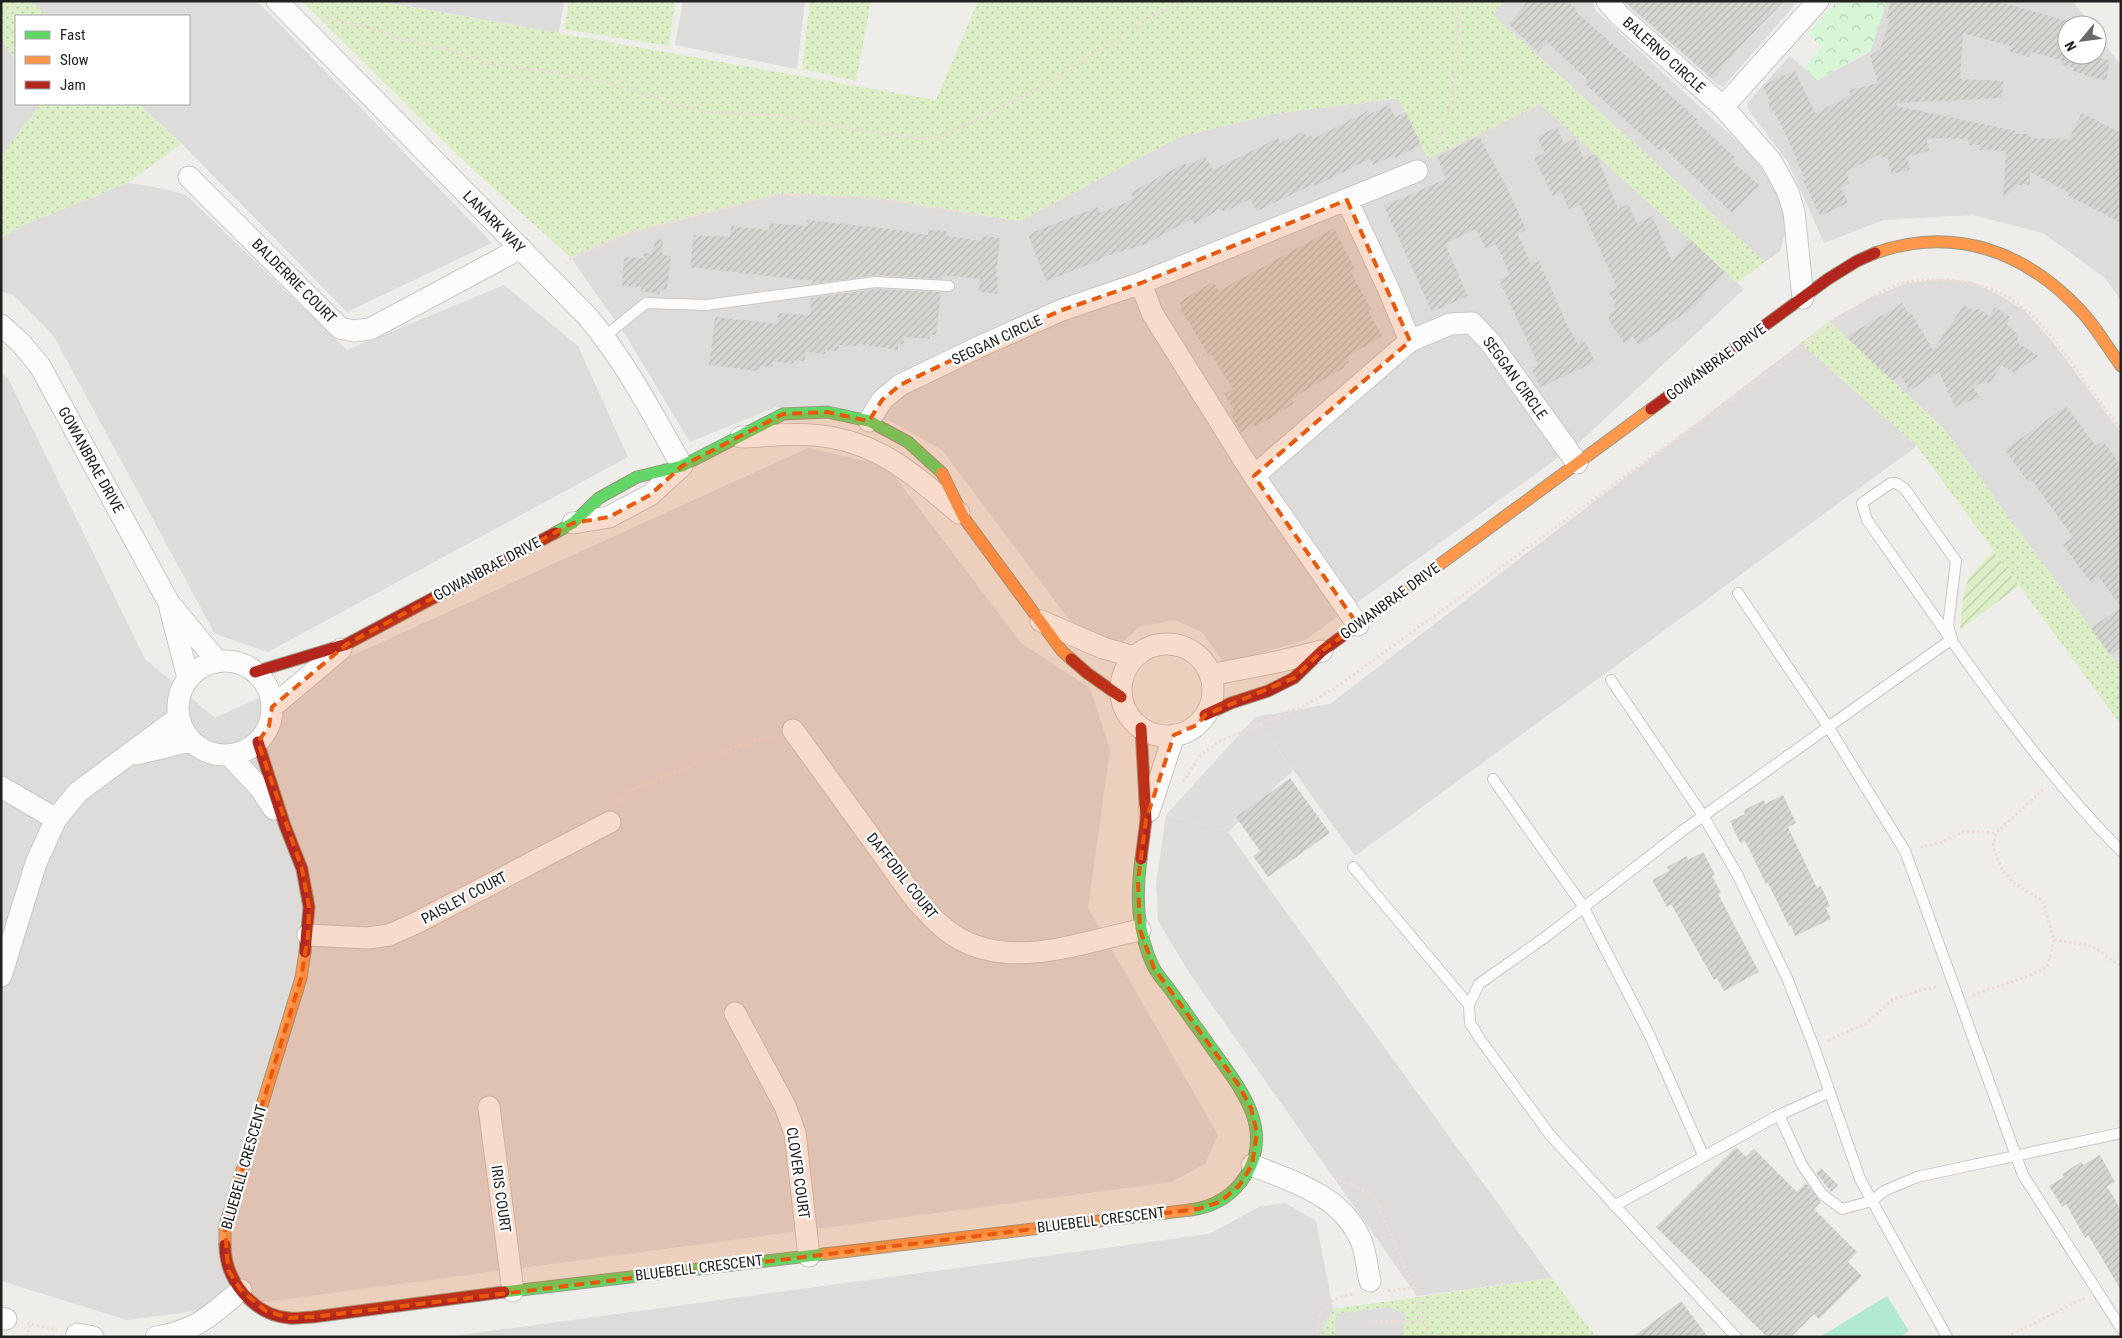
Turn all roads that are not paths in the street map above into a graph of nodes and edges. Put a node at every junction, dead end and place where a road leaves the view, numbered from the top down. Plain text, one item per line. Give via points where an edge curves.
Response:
1 (277, 1) edge
2 (1608, 1) edge
3 (1818, 1) edge
4 (1723, 108) junction
5 (1417, 171) road end
6 (189, 177) dead end
7 (1347, 200) junction
8 (521, 248) junction
9 (1141, 283) junction
10 (950, 286) dead end
11 (1803, 298) junction
12 (1, 325) edge
13 (604, 336) junction
14 (1410, 341) junction
15 (2121, 366) edge
16 (869, 421) junction
17 (741, 438) junction
18 (1578, 463) junction
19 (682, 466) junction
20 (1254, 476) junction
21 (964, 518) junction
22 (573, 523) joint
23 (1738, 594) dead end
24 (169, 603) junction
25 (1041, 621) junction
26 (1358, 625) junction
27 (1952, 639) junction
28 (347, 644) junction
29 (1322, 651) junction
30 (1135, 657) junction
31 (217, 661) junction
32 (255, 672) junction
33 (1210, 675) junction
34 (188, 678) junction
35 (1611, 680) dead end
36 (1121, 698) junction
37 (272, 707) junction
38 (1205, 715) junction
39 (178, 718) junction
40 (1141, 728) junction
41 (1829, 728) junction
42 (793, 730) road end
43 (1174, 735) junction
44 (190, 741) junction
45 (258, 742) junction
46 (128, 756) junction
47 (230, 756) junction
48 (1493, 779) dead end
49 (1, 787) edge
50 (1704, 817) junction
51 (56, 819) junction
52 (1146, 820) junction
53 (610, 822) road end
54 (286, 826) junction
55 (2121, 851) edge
56 (1353, 867) dead end
57 (1583, 906) junction
58 (1140, 930) junction
59 (308, 935) junction
60 (1, 976) edge
61 (1469, 1005) junction
62 (735, 1013) dead end
63 (1828, 1093) junction
64 (489, 1107) dead end
65 (1778, 1115) junction
66 (2121, 1133) edge
67 (2014, 1154) junction
68 (1703, 1155) junction
69 (1252, 1165) junction
70 (1872, 1200) junction
71 (1614, 1206) junction
72 (809, 1256) junction
73 (1370, 1281) dead end
74 (241, 1290) junction
75 (513, 1291) junction
76 (2121, 1328) edge
77 (156, 1337) edge
78 (1736, 1337) edge
79 (1947, 1337) edge

1 - 8 street, LANARK WAY
2 - 4 street, BALERNO CIRCLE via 1619,15
3 - 4 street
4 - 11 street, BALERNO CIRCLE via 1762,149 1788,192 1794,212
5 - 7 street, SEGGAN CIRCLE
6 - 8 street, BALDERRIE COURT via 340,328 354,331 370,329
7 - 9 street, SEGGAN CIRCLE
7 - 14 street
8 - 13 street, LANARK WAY
9 - 16 street, SEGGAN CIRCLE via 1062,310 900,385 882,400
9 - 20 street via 1152,313
10 - 13 lane via 875,282 706,305 646,302
11 - 15 street, GOWANBRAE DRIVE via 1849,265 1879,252 1926,243 1968,245 2002,253 2043,277 2076,305
11 - 18 street, GOWANBRAE DRIVE
12 - 24 street, GOWANBRAE DRIVE via 40,366
13 - 19 street, LANARK WAY via 628,370
14 - 18 street, SEGGAN CIRCLE via 1450,324 1472,323 1490,342
14 - 20 street, SEGGAN CIRCLE
16 - 17 street, GOWANBRAE DRIVE via 828,412 783,414
16 - 21 street, GOWANBRAE DRIVE via 908,442 942,473
17 - 19 street, GOWANBRAE DRIVE
17 - 21 street, GOWANBRAE DRIVE via 828,437 856,444 887,456 916,475
18 - 26 street, GOWANBRAE DRIVE
19 - 22 street, GOWANBRAE DRIVE via 650,495 609,517
20 - 26 street
21 - 25 street, GOWANBRAE DRIVE
22 - 28 street, GOWANBRAE DRIVE
23 - 41 lane
24 - 31 street, GOWANBRAE DRIVE
24 - 34 street, GOWANBRAE DRIVE
25 - 30 street, GOWANBRAE DRIVE via 1103,648
25 - 36 street, GOWANBRAE DRIVE via 1062,651
26 - 29 street, GOWANBRAE DRIVE
27 - 27 lane via 1867,520 1862,503 1891,483 1905,489 1956,561 1948,626
27 - 41 lane
27 - 55 lane via 2056,778
28 - 32 street, GOWANBRAE DRIVE
28 - 37 street, GOWANBRAE DRIVE
29 - 33 street, GOWANBRAE DRIVE
29 - 38 street, GOWANBRAE DRIVE via 1294,678
30 - 33 street via 1145,649 1171,644 1195,654
30 - 36 street via 1126,669
31 - 32 street via 244,665
31 - 34 street via 206,664
32 - 37 street via 270,694
33 - 38 street via 1213,689
34 - 39 street via 178,697
35 - 50 lane
36 - 40 street via 1132,720
37 - 45 street via 269,726
38 - 43 street via 1197,725
39 - 44 street
39 - 46 street
40 - 43 street via 1157,735
40 - 52 street, BLUEBELL CRESCENT
41 - 50 lane
41 - 67 lane via 1905,851
42 - 58 street, DAFFODIL COURT via 916,900 958,938 980,949 1035,953
43 - 52 street, BLUEBELL CRESCENT
44 - 46 street
44 - 47 street via 209,753
45 - 47 street via 246,751
45 - 54 street, BLUEBELL CRESCENT
46 - 51 street via 78,792
47 - 54 street, BLUEBELL CRESCENT via 260,788
48 - 57 lane
49 - 51 street
50 - 57 lane
50 - 63 lane via 1737,874 1783,969 1814,1047
51 - 60 street via 36,863
52 - 58 street, BLUEBELL CRESCENT via 1138,881
53 - 59 street, PAISLEY COURT via 389,935 368,938
54 - 59 street, BLUEBELL CRESCENT via 302,869 309,907
56 - 61 lane
57 - 61 lane via 1480,984
57 - 68 lane via 1650,1036
58 - 69 street, BLUEBELL CRESCENT via 1154,968 1238,1084 1251,1108 1257,1133
59 - 74 street, BLUEBELL CRESCENT via 301,978 225,1226 224,1250 228,1270
61 - 71 lane via 1470,1023 1514,1089 1550,1135
62 - 72 street, CLOVER COURT via 785,1106 795,1133
63 - 65 lane
63 - 70 lane via 1860,1179
64 - 75 street, IRIS COURT
65 - 68 lane
65 - 70 lane via 1802,1165 1822,1194 1842,1209
66 - 67 lane
67 - 70 lane via 1918,1177 1884,1191
67 - 76 lane via 2023,1175
68 - 71 lane
69 - 72 street, BLUEBELL CRESCENT via 1239,1186 1220,1202 1198,1209
69 - 73 street via 1315,1191 1334,1204 1352,1222 1363,1244
70 - 79 lane
71 - 78 lane
72 - 75 street, BLUEBELL CRESCENT
74 - 75 street, BLUEBELL CRESCENT via 266,1311 289,1318
74 - 77 street via 205,1320 177,1333

